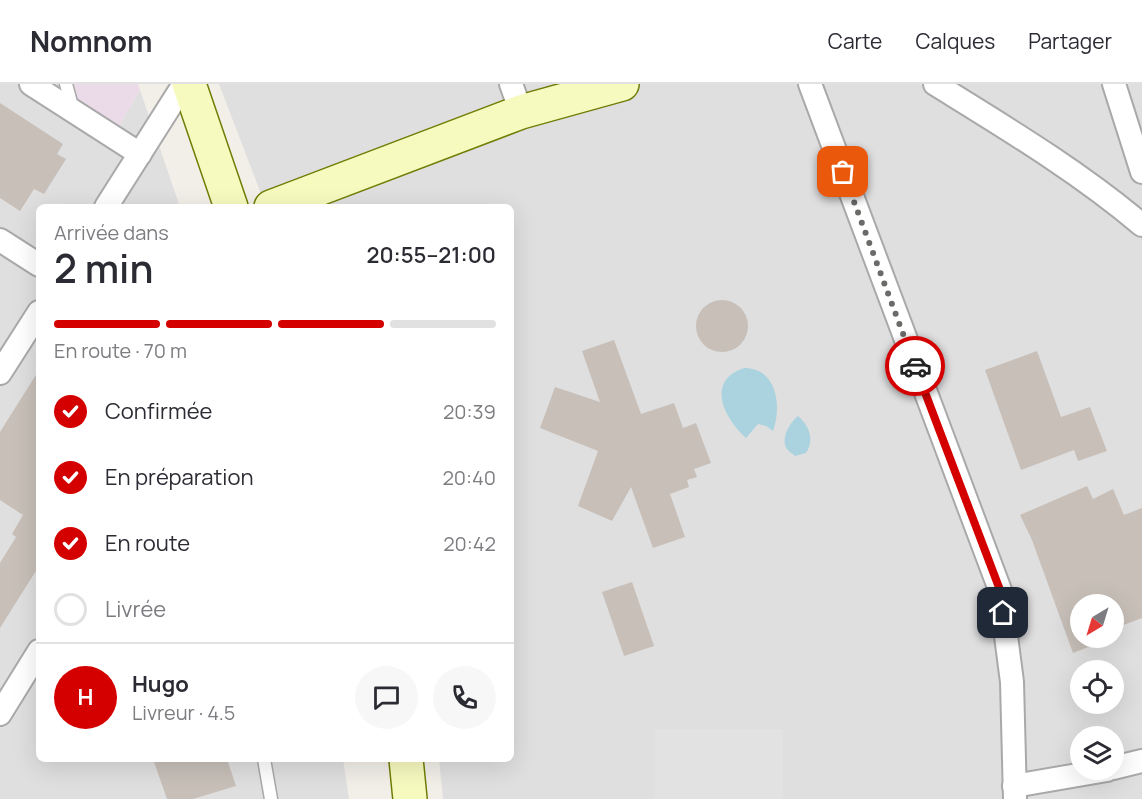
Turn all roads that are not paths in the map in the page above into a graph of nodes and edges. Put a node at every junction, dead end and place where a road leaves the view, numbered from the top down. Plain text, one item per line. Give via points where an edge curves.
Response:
1 (31, 84) edge
2 (66, 84) edge
3 (184, 84) edge
4 (189, 84) edge
5 (622, 84) edge
6 (810, 84) edge
7 (935, 84) edge
8 (1114, 84) edge
9 (516, 98) edge
10 (73, 111) junction
11 (140, 154) junction
12 (1142, 172) edge
13 (108, 204) edge
14 (230, 204) edge
15 (278, 204) edge
16 (1142, 225) edge
17 (0, 240) edge
18 (36, 263) edge
19 (36, 317) edge
20 (0, 373) edge
21 (36, 656) edge
22 (0, 714) edge
23 (1142, 761) edge
24 (265, 762) edge
25 (406, 762) edge
26 (1124, 765) edge
27 (1070, 779) edge
28 (1015, 792) edge
29 (271, 799) edge
30 (410, 799) edge

1 - 10 street
2 - 10 lane
3 - 11 street
4 - 14 street
5 - 9 street
6 - 28 street via 1000,590 1012,682
7 - 16 street via 1030,144
8 - 12 street
9 - 15 street
10 - 11 street
11 - 13 street
17 - 18 street
19 - 20 street
21 - 22 street
23 - 26 street
24 - 29 lane
25 - 30 street
27 - 28 street

